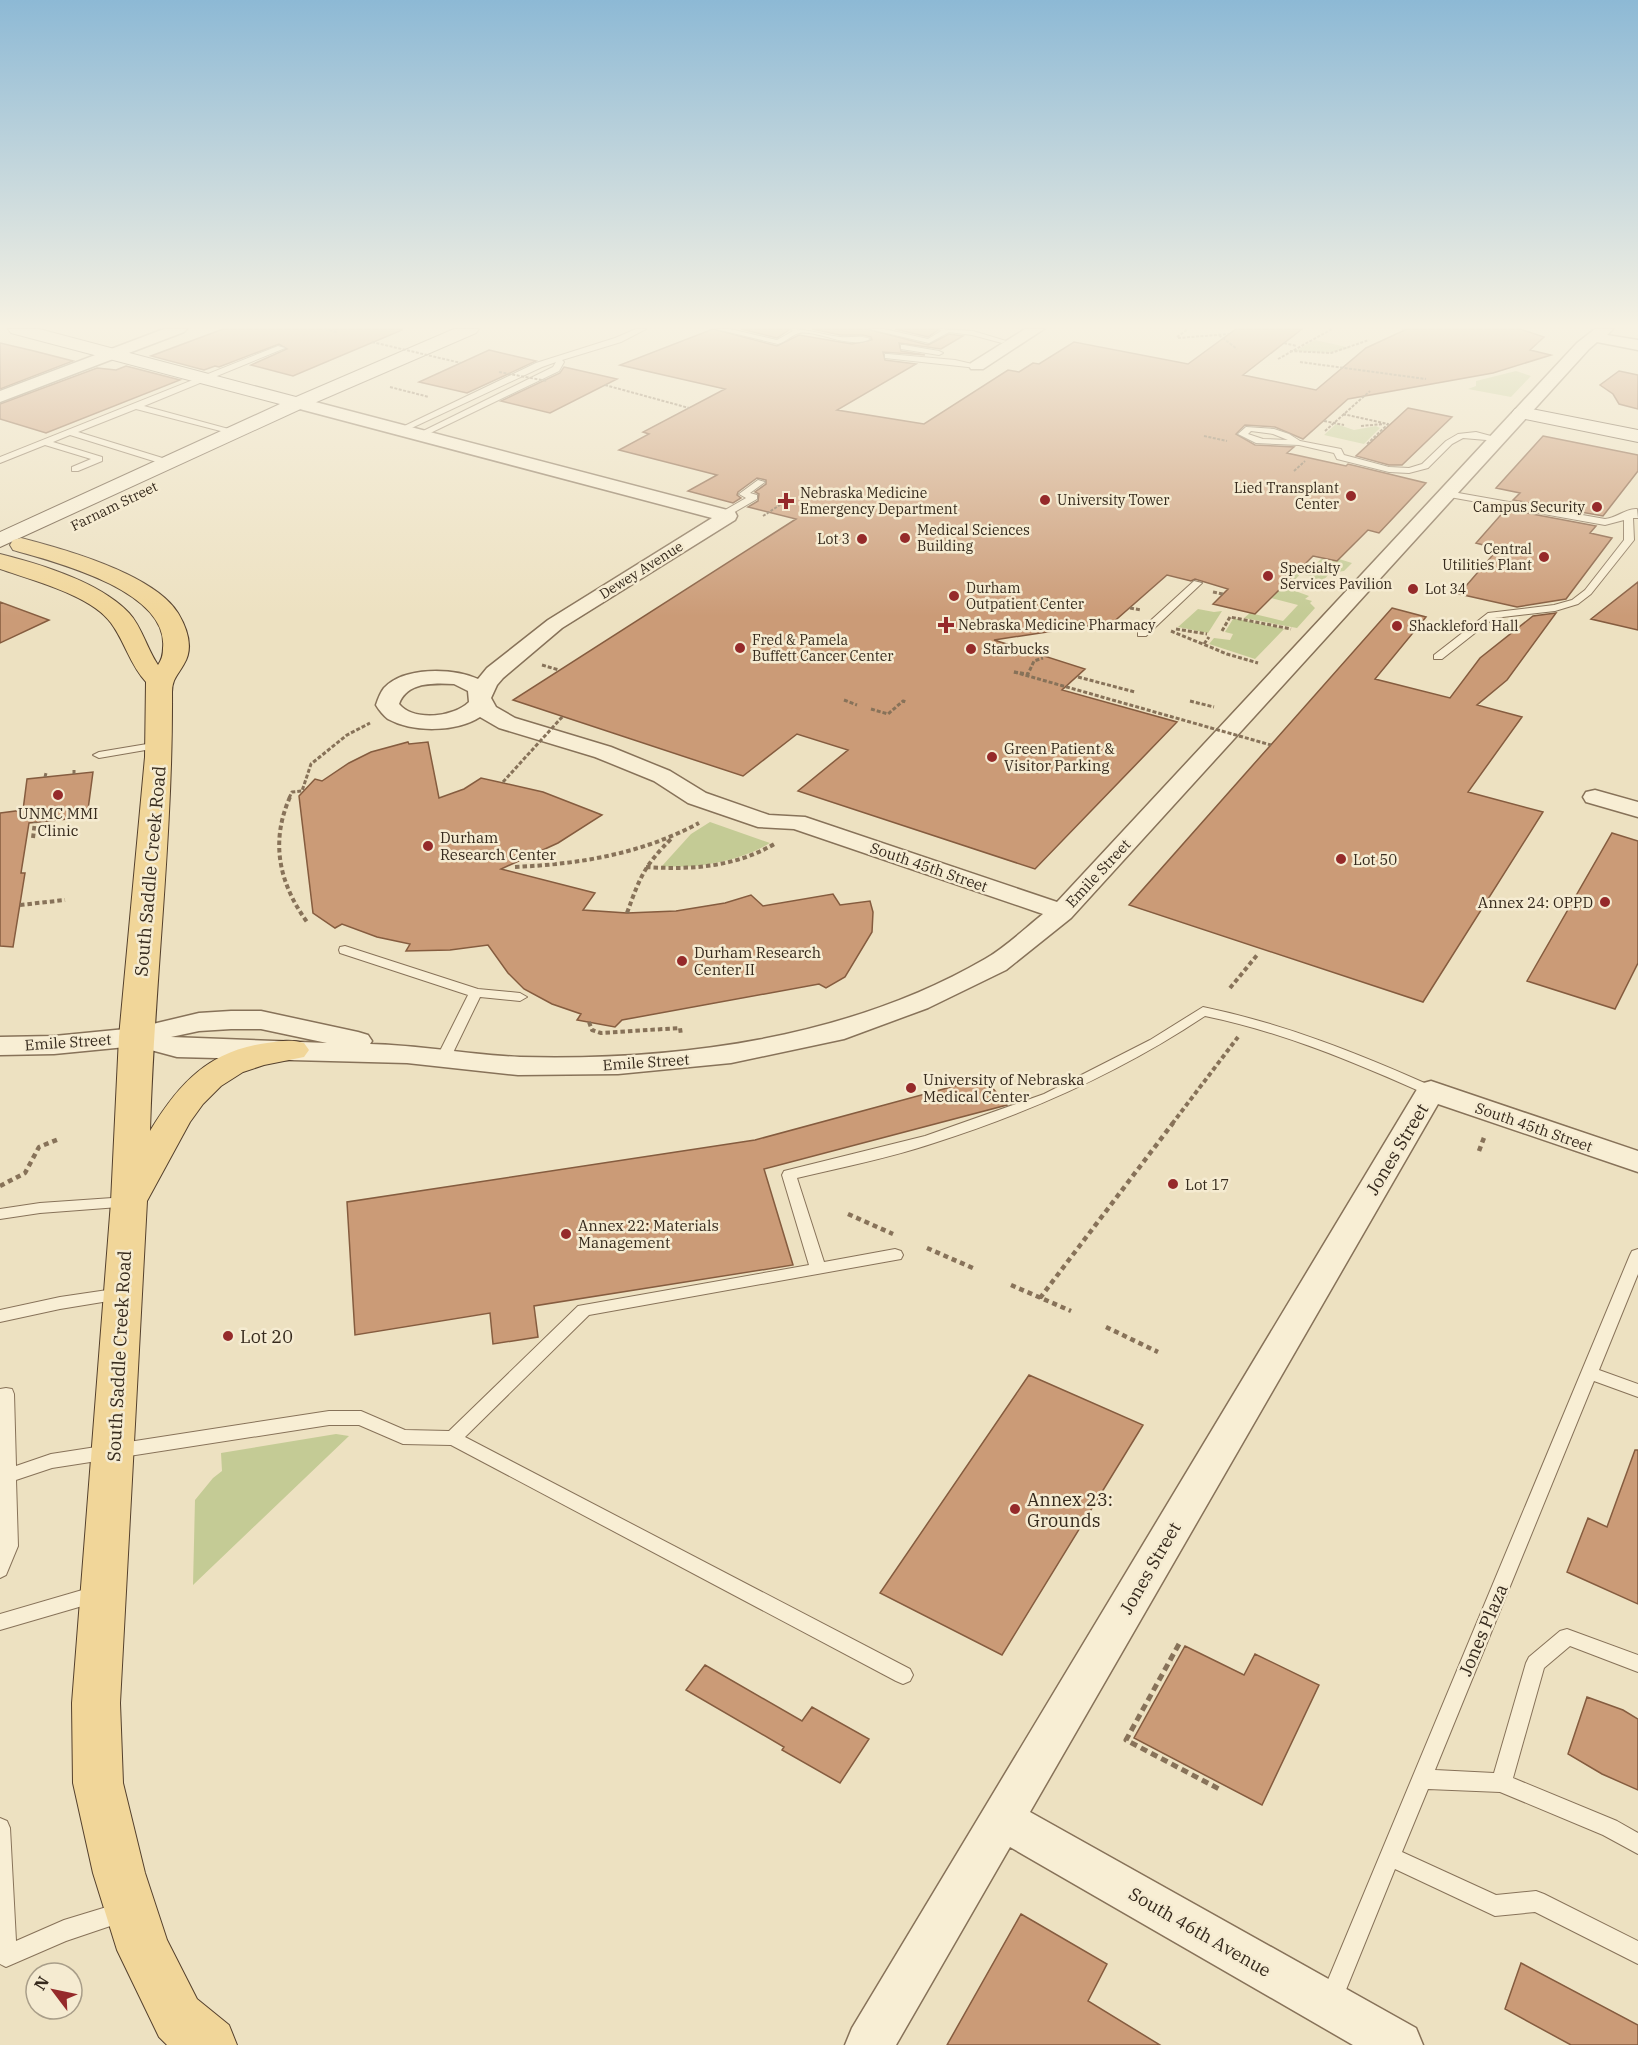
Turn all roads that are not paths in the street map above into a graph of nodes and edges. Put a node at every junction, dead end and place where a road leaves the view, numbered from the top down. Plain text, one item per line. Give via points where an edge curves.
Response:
1 (89, 424) edge
2 (190, 424) edge
3 (253, 424) edge
4 (379, 424) edge
5 (412, 424) edge
6 (441, 424) edge
7 (1511, 424) edge
8 (1580, 424) edge
9 (400, 430) junction
10 (70, 432) junction
11 (419, 435) junction
12 (1638, 436) edge
13 (226, 437) junction
14 (1498, 439) junction
15 (45, 442) junction
16 (1297, 442) junction
17 (0, 460) edge
18 (166, 462) junction
19 (75, 469) dead end
20 (761, 483) dead end
21 (1447, 494) junction
22 (1638, 508) edge
23 (1633, 515) edge
24 (726, 516) junction
25 (28, 547) junction
26 (0, 548) edge
27 (1197, 583) dead end
28 (555, 624) junction
29 (1142, 634) dead end
30 (1438, 657) dead end
31 (443, 677) junction
32 (159, 681) junction
33 (481, 698) junction
34 (432, 722) junction
35 (159, 744) junction
36 (603, 752) junction
37 (99, 755) dead end
38 (1595, 797) dead end
39 (1638, 810) edge
40 (1062, 912) junction
41 (345, 950) dead end
42 (476, 993) junction
43 (520, 997) dead end
44 (136, 1037) junction
45 (0, 1046) edge
46 (292, 1050) junction
47 (406, 1054) junction
48 (442, 1059) junction
49 (1431, 1091) junction
50 (1638, 1162) edge
51 (129, 1202) junction
52 (0, 1214) edge
53 (1638, 1255) edge
54 (896, 1256) dead end
55 (818, 1268) junction
56 (123, 1293) junction
57 (0, 1316) edge
58 (1590, 1373) junction
59 (1638, 1391) edge
60 (0, 1396) edge
61 (453, 1438) junction
62 (114, 1450) junction
63 (3, 1478) edge
64 (0, 1570) edge
65 (104, 1591) junction
66 (0, 1622) edge
67 (1638, 1664) edge
68 (903, 1675) dead end
69 (1421, 1779) junction
70 (1501, 1783) junction
71 (1001, 1819) junction
72 (0, 1828) edge
73 (1638, 1844) edge
74 (1389, 1856) junction
75 (131, 1909) junction
76 (1638, 1953) edge
77 (1328, 2005) junction
78 (189, 2036) edge
79 (869, 2045) edge
80 (1399, 2045) edge

1 - 10 lane
2 - 13 lane
3 - 13 main road, Farnam Street
4 - 9 street
5 - 9 lane
6 - 11 lane
7 - 14 street, Emile Street
8 - 12 main road
9 - 11 street
10 - 15 lane
10 - 18 lane
11 - 24 street
13 - 18 main road, Farnam Street
13 - 25 main road, Farnam Street via 183,472
14 - 16 lane via 1473,434 1455,436 1426,466 1400,470 1340,457 1338,452
14 - 21 street, Emile Street
15 - 17 lane
15 - 19 lane via 99,459
16 - 16 lane via 1269,430 1249,429 1242,434 1267,443
18 - 26 main road, Farnam Street
20 - 24 lane via 742,494 754,497
21 - 23 lane via 1605,522
21 - 40 street, Emile Street
22 - 23 lane
23 - 30 lane via 1629,540 1588,592 1575,602 1491,615
24 - 28 street, Dewey Avenue
25 - 26 main road
25 - 32 main road via 85,564 155,602 177,634 175,659
26 - 32 main road via 108,607 121,620 146,667
27 - 29 lane
28 - 31 street, Dewey Avenue via 513,642 461,674
28 - 33 street, Dewey Avenue via 486,682
31 - 33 street, South 45th Street via 470,682 479,688
31 - 34 street, South 45th Street via 413,681 387,700 393,714 403,719
32 - 35 main road, South Saddle Creek Road
33 - 34 street, South 45th Street via 474,710 463,716
33 - 36 street, South 45th Street via 488,712 507,723
34 - 36 street, South 45th Street via 555,748
35 - 37 lane
35 - 44 main road, South Saddle Creek Road
36 - 40 street, South 45th Street via 662,776 697,798 767,822 796,822
38 - 39 street
40 - 48 street, Emile Street via 996,964 958,985 834,1033 788,1044 618,1065 518,1066
41 - 42 lane
42 - 43 lane
42 - 48 lane
44 - 45 street, Emile Street
44 - 46 street, Emile Street via 177,1048
44 - 47 street, Emile Street via 199,1022 261,1020 327,1032
44 - 51 main road, South Saddle Creek Road
46 - 47 street, Emile Street
46 - 51 main road via 253,1055 208,1077 180,1110
47 - 48 street, Emile Street
49 - 50 street, South 45th Street
49 - 55 lane via 1353,1057 1239,1017 1203,1011 1155,1043 1049,1097 928,1140 789,1175
49 - 71 street, Jones Street
51 - 52 lane
51 - 56 main road, South Saddle Creek Road
53 - 58 lane, Jones Plaza
54 - 55 lane
55 - 61 lane via 584,1310
56 - 57 lane
56 - 62 main road, South Saddle Creek Road
58 - 59 lane
58 - 69 lane, Jones Plaza
60 - 63 lane via 6,1394
61 - 62 lane via 403,1437 375,1423 346,1417
61 - 68 lane
62 - 63 lane via 51,1461
62 - 65 main road, South Saddle Creek Road
63 - 64 lane via 9,1546
65 - 66 lane
65 - 75 main road, South Saddle Creek Road via 96,1703 98,1783
67 - 70 lane via 1567,1637 1536,1663
69 - 70 lane
69 - 74 lane, Jones Plaza
70 - 73 lane via 1610,1828
71 - 77 street, South 46th Avenue
71 - 79 street, Jones Street
72 - 75 lane via 6,1956
74 - 76 lane via 1495,1906 1536,1901
74 - 77 lane, Jones Plaza
75 - 78 main road, South Saddle Creek Road via 144,1950
77 - 80 street, South 46th Avenue

